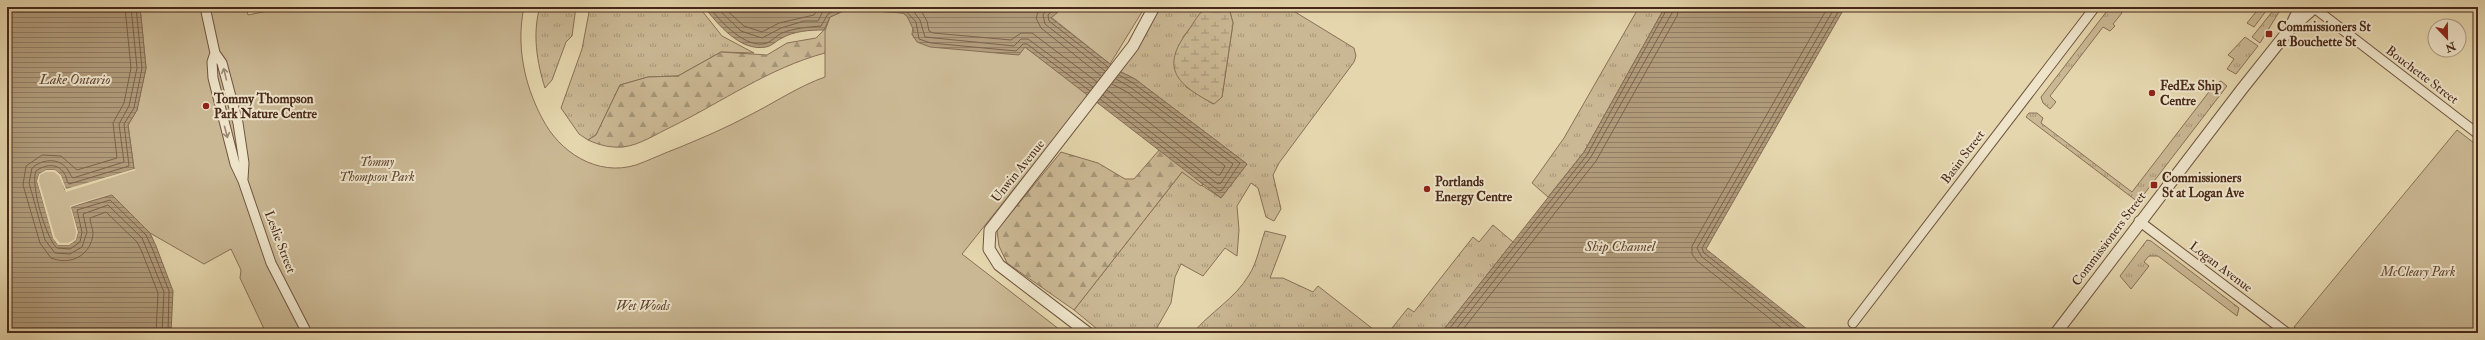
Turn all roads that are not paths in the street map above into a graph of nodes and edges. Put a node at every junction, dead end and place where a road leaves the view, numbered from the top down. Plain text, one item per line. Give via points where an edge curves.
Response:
1 (205, 7) edge
2 (1154, 7) edge
3 (2095, 7) edge
4 (2300, 7) edge
5 (2314, 7) edge
6 (2289, 30) junction
7 (215, 53) junction
8 (2478, 134) edge
9 (243, 181) junction
10 (2139, 221) junction
11 (1853, 323) dead end
12 (307, 333) edge
13 (1088, 333) edge
14 (2056, 333) edge
15 (2287, 333) edge

1 - 7 street, Leslie Street
2 - 13 street, Unwin Avenue via 1133,46 992,224 988,237 989,249 998,265
3 - 11 street, Basin Street
4 - 6 street, Commissioners Street
5 - 6 street, Commissioners Street
5 - 8 street, Bouchette Street
6 - 10 street, Commissioners Street
9 -> 7 street, Leslie Street via 244,163 238,123 222,63
7 -> 9 street, Leslie Street via 212,62 222,115 235,164
9 - 12 street, Leslie Street via 271,264
10 - 14 street, Commissioners Street
10 - 15 street, Logan Avenue

